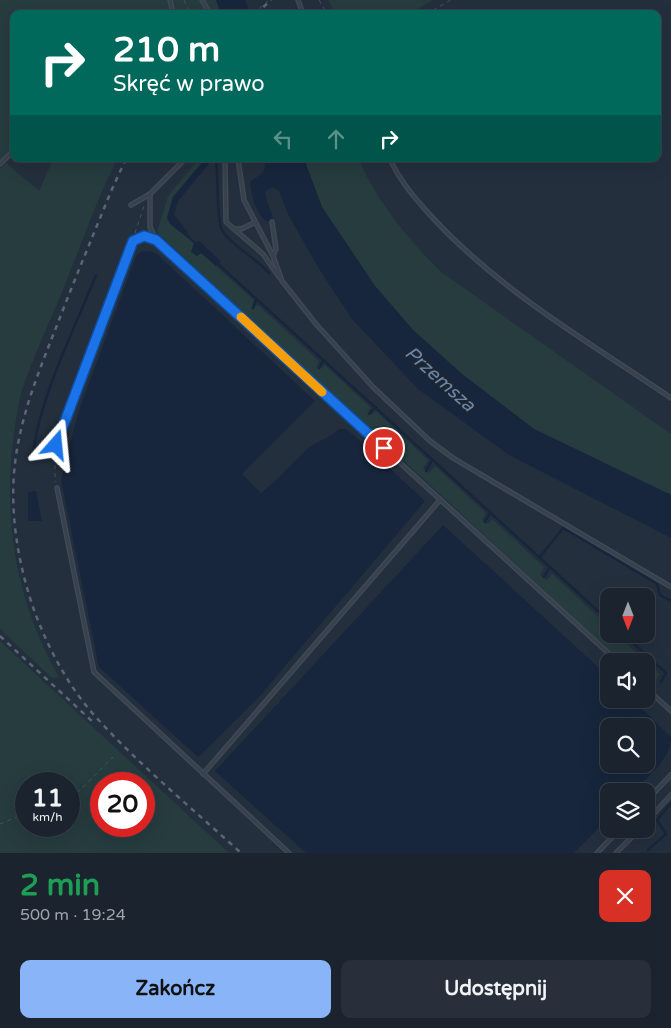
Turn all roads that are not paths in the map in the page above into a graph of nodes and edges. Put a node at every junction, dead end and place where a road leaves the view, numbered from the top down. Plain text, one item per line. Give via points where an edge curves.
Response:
1 (10, 154) edge
2 (182, 162) edge
3 (225, 162) edge
4 (238, 162) edge
5 (392, 162) edge
6 (0, 164) edge
7 (150, 194) junction
8 (131, 205) dead end
9 (254, 222) junction
10 (272, 222) dead end
11 (234, 229) junction
12 (156, 240) junction
13 (273, 256) junction
14 (282, 281) junction
15 (671, 398) edge
16 (56, 445) road end
17 (57, 488) dead end
18 (440, 500) junction
19 (671, 587) edge
20 (608, 653) edge
21 (655, 696) edge
22 (671, 710) edge
23 (203, 774) junction
24 (671, 775) edge
25 (655, 792) edge
26 (671, 795) edge
27 (655, 812) edge
28 (611, 838) edge
29 (631, 838) edge
30 (289, 853) edge
31 (596, 853) edge
32 (616, 853) edge

1 - 6 lane
2 - 7 lane
3 - 11 lane via 226,220
4 - 9 lane via 244,200
5 - 15 lane via 417,201 456,244 491,275
7 - 8 lane
7 - 12 lane via 150,227
9 - 11 lane
9 - 13 lane
10 - 13 lane via 276,249
11 - 14 lane via 263,254
12 - 16 lane via 144,236 133,241
12 - 18 lane
13 - 14 lane
14 - 19 lane via 345,357 430,441 483,478
17 - 23 lane via 94,672
18 - 20 lane
18 - 23 lane
21 - 22 lane
23 - 30 lane
24 - 25 lane
26 - 27 lane
28 - 31 lane
29 - 32 lane

